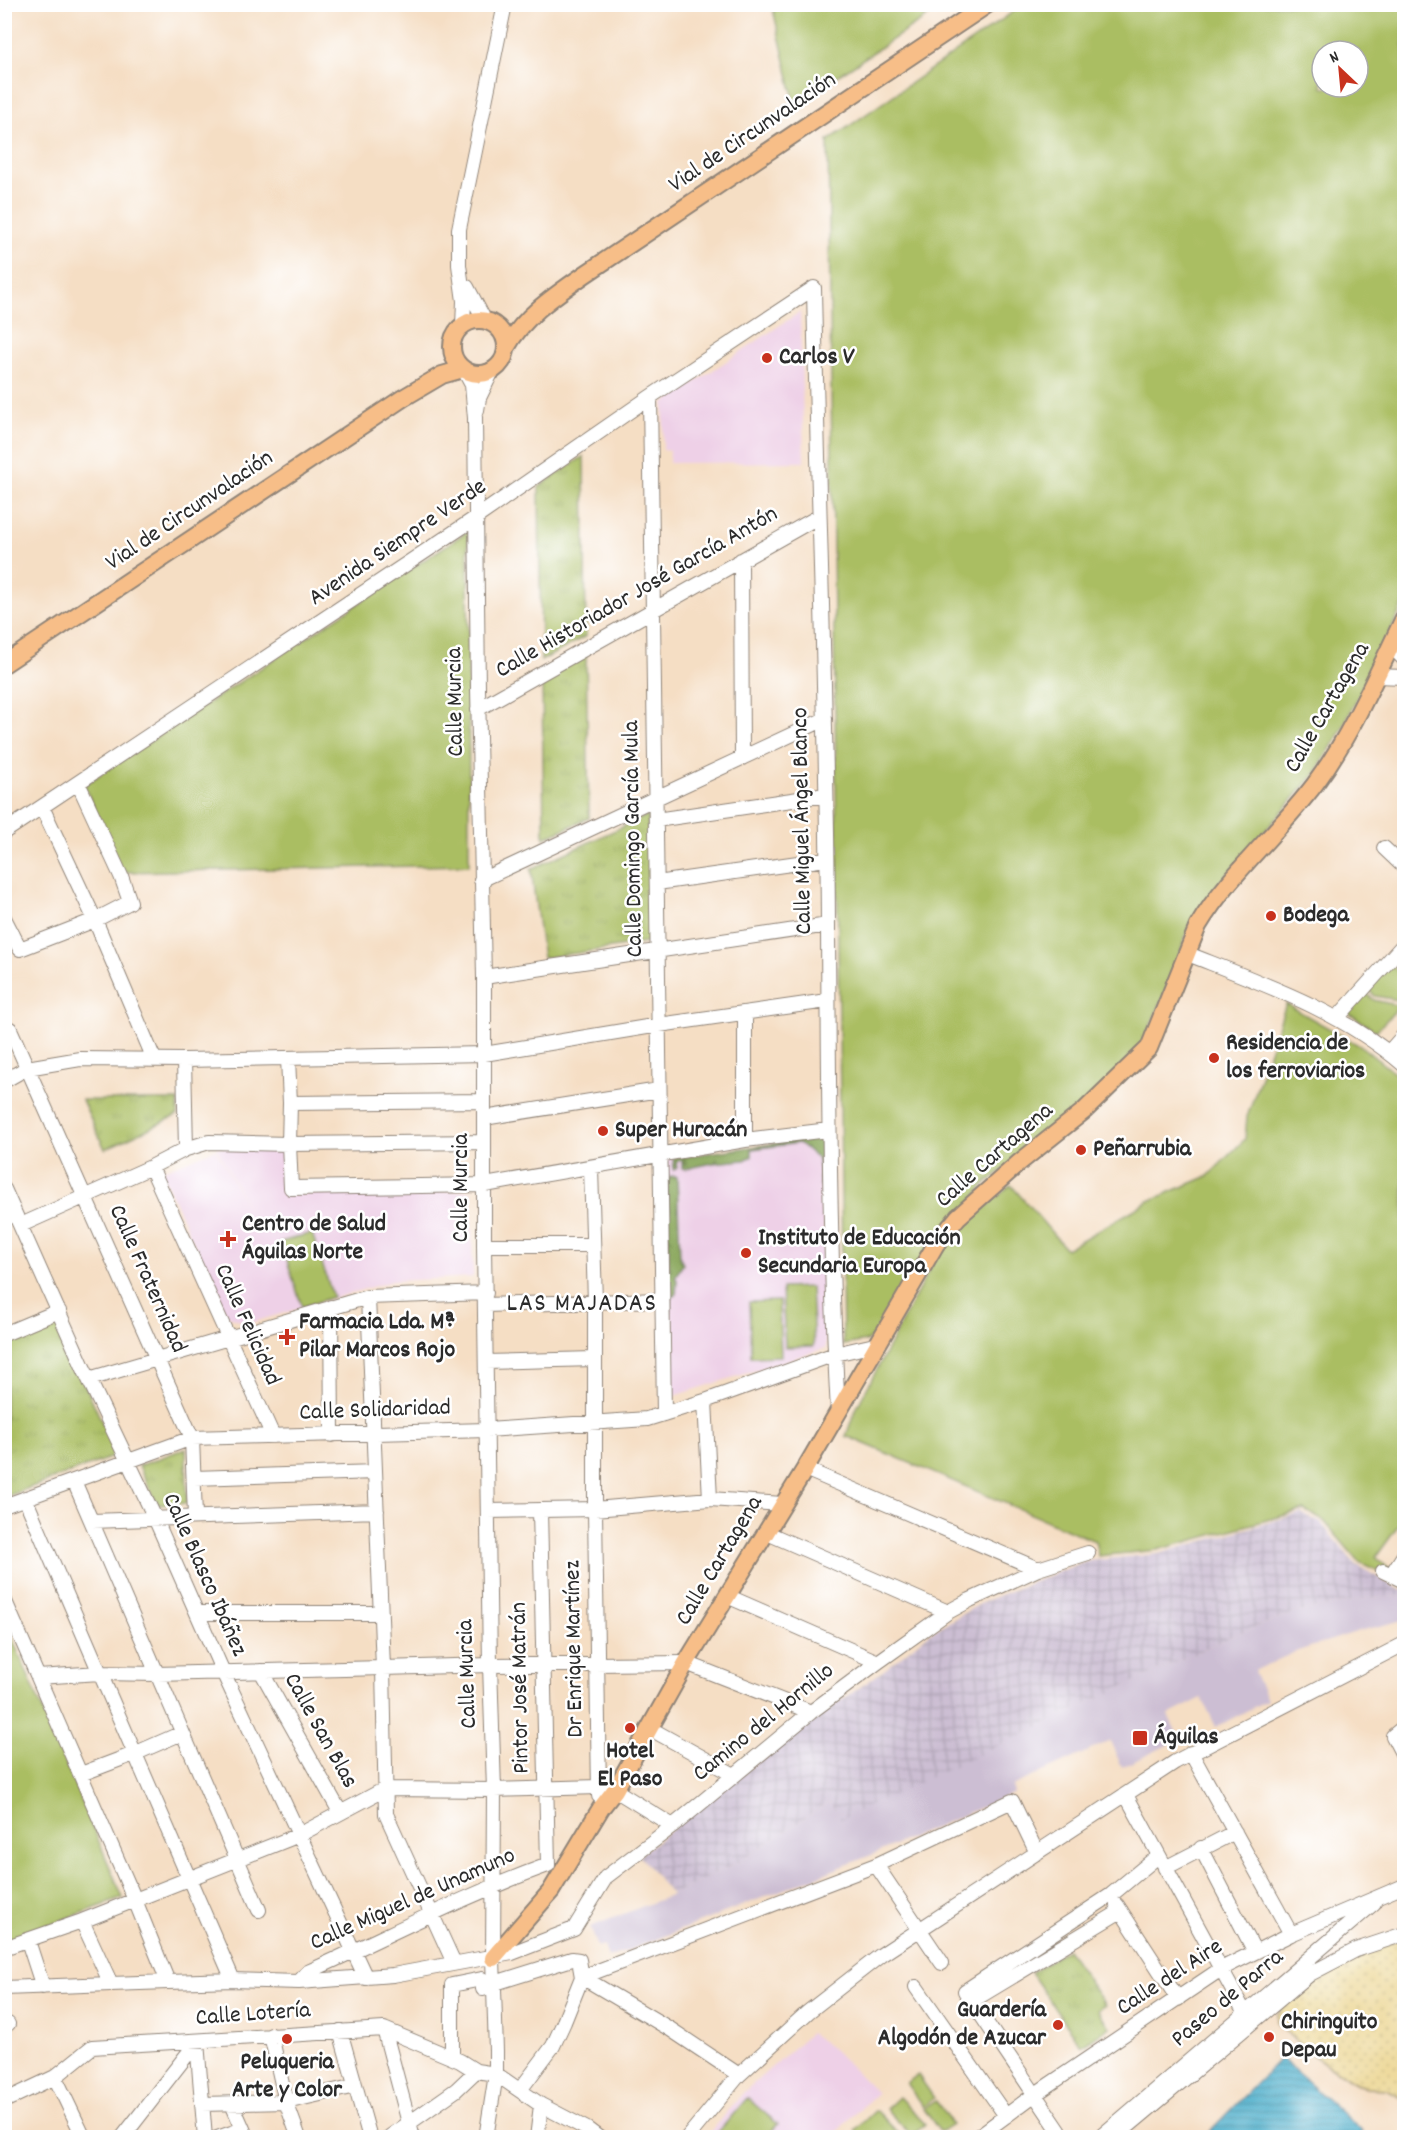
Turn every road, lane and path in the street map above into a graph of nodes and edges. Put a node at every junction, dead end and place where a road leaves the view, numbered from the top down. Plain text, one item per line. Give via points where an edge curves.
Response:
1 (505, 4) edge
2 (988, 4) edge
3 (459, 265) junction
4 (814, 288) joint
5 (545, 302) junction
6 (486, 321) junction
7 (463, 326) junction
8 (452, 348) junction
9 (506, 348) junction
10 (463, 369) junction
11 (492, 371) junction
12 (650, 397) junction
13 (403, 398) junction
14 (475, 418) junction
15 (477, 517) junction
16 (818, 517) junction
17 (741, 560) junction
18 (653, 609) junction
19 (1404, 618) edge
20 (1391, 646) junction
21 (1404, 659) edge
22 (4, 664) edge
23 (1376, 676) junction
24 (1404, 677) edge
25 (478, 709) junction
26 (825, 719) junction
27 (742, 758) junction
28 (78, 783) junction
29 (826, 795) junction
30 (656, 798) junction
31 (42, 807) junction
32 (656, 820) junction
33 (4, 832) edge
34 (1384, 848) dead end
35 (826, 859) junction
36 (1404, 867) edge
37 (482, 880) junction
38 (657, 883) junction
39 (4, 918) edge
40 (95, 920) junction
41 (828, 925) junction
42 (1404, 944) edge
43 (657, 949) junction
44 (1188, 954) junction
45 (484, 977) junction
46 (827, 1001) junction
47 (745, 1013) junction
48 (1337, 1018) junction
49 (658, 1025) junction
50 (4, 1026) edge
51 (1404, 1035) edge
52 (1389, 1052) junction
53 (484, 1054) junction
54 (288, 1058) junction
55 (154, 1059) junction
56 (184, 1060) junction
57 (1404, 1065) edge
58 (27, 1068) junction
59 (4, 1081) edge
60 (659, 1090) junction
61 (484, 1101) junction
62 (290, 1102) junction
63 (484, 1118) junction
64 (829, 1130) junction
65 (745, 1140) junction
66 (484, 1142) junction
67 (289, 1144) junction
68 (186, 1149) junction
69 (660, 1156) junction
70 (151, 1167) junction
71 (591, 1168) junction
72 (485, 1185) junction
73 (4, 1189) edge
74 (85, 1197) junction
75 (21, 1225) junction
76 (484, 1245) junction
77 (592, 1245) junction
78 (368, 1297) junction
79 (486, 1299) junction
80 (662, 1300) junction
81 (595, 1302) junction
82 (331, 1307) junction
83 (59, 1311) junction
84 (4, 1334) edge
85 (228, 1338) junction
86 (879, 1344) junction
87 (835, 1354) junction
88 (157, 1358) junction
89 (594, 1359) junction
90 (486, 1362) junction
91 (89, 1379) junction
92 (705, 1401) junction
93 (838, 1412) junction
94 (664, 1414) junction
95 (596, 1422) junction
96 (487, 1430) junction
97 (373, 1432) junction
98 (332, 1435) junction
99 (273, 1436) junction
100 (192, 1438) junction
101 (127, 1461) junction
102 (805, 1469) junction
103 (375, 1472) junction
104 (194, 1478) junction
105 (74, 1481) junction
106 (25, 1498) junction
107 (710, 1499) junction
108 (782, 1504) junction
109 (4, 1506) edge
110 (595, 1509) junction
111 (540, 1510) junction
112 (377, 1511) junction
113 (488, 1511) junction
114 (195, 1516) junction
115 (155, 1518) junction
116 (92, 1521) junction
117 (765, 1532) junction
118 (1088, 1552) dead end
119 (1404, 1555) edge
120 (1038, 1569) junction
121 (1404, 1581) edge
122 (727, 1596) junction
123 (4, 1599) edge
124 (948, 1612) junction
125 (199, 1613) junction
126 (381, 1613) junction
127 (1404, 1644) edge
128 (878, 1662) junction
129 (686, 1663) junction
130 (490, 1665) junction
131 (597, 1665) junction
132 (544, 1666) junction
133 (383, 1668) junction
134 (261, 1671) junction
135 (223, 1672) junction
136 (100, 1673) junction
137 (157, 1674) junction
138 (38, 1677) junction
139 (811, 1712) junction
140 (1404, 1727) edge
141 (649, 1728) junction
142 (182, 1733) junction
143 (1191, 1753) junction
144 (134, 1754) junction
145 (1404, 1757) edge
146 (81, 1774) junction
147 (734, 1775) junction
148 (607, 1788) junction
149 (385, 1789) junction
150 (545, 1789) junction
151 (494, 1790) junction
152 (1126, 1796) junction
153 (340, 1812) junction
154 (673, 1826) junction
155 (1235, 1832) junction
156 (299, 1835) junction
157 (1201, 1848) junction
158 (1037, 1852) junction
159 (237, 1859) junction
160 (1161, 1862) junction
161 (876, 1865) junction
162 (552, 1872) junction
163 (189, 1879) junction
164 (494, 1885) junction
165 (1404, 1886) edge
166 (1384, 1893) junction
167 (1111, 1895) junction
168 (135, 1900) junction
169 (259, 1910) dead end
170 (1121, 1911) junction
171 (431, 1914) junction
172 (1336, 1915) junction
173 (82, 1921) junction
174 (1344, 1929) junction
175 (921, 1930) junction
176 (1291, 1934) junction
177 (1404, 1934) edge
178 (28, 1941) junction
179 (4, 1948) edge
180 (354, 1951) junction
181 (1255, 1952) junction
182 (494, 1958) junction
183 (454, 1963) junction
184 (942, 1963) dead end
185 (1221, 1969) junction
186 (582, 1977) junction
187 (366, 1978) junction
188 (233, 1980) junction
189 (168, 1982) junction
190 (299, 1982) junction
191 (111, 1984) junction
192 (489, 1986) junction
193 (43, 1987) junction
194 (916, 1987) dead end
195 (4, 1988) edge
196 (1178, 1999) junction
197 (972, 2001) junction
198 (1245, 2013) junction
199 (384, 2029) junction
200 (340, 2031) junction
201 (271, 2035) junction
202 (197, 2042) junction
203 (456, 2059) junction
204 (476, 2071) junction
205 (496, 2074) junction
206 (739, 2074) junction
207 (55, 2077) junction
208 (356, 2086) junction
209 (520, 2090) junction
210 (1034, 2095) junction
211 (5, 2101) edge
212 (286, 2102) junction
213 (202, 2104) junction
214 (232, 2104) junction
215 (541, 2105) junction
216 (1006, 2116) junction
217 (410, 2123) junction
218 (245, 2133) edge
219 (586, 2133) edge
220 (84, 2138) edge
221 (122, 2138) edge
222 (205, 2138) edge
223 (217, 2138) edge
224 (299, 2138) edge
225 (370, 2138) edge
226 (388, 2138) edge
227 (413, 2138) edge
228 (486, 2138) edge
229 (537, 2138) edge
230 (599, 2138) edge
231 (687, 2138) edge
232 (976, 2138) edge
233 (1064, 2138) edge
234 (1099, 2138) edge
235 (1114, 2138) edge

1 - 3 street via 459,229
2 - 5 main road, Vial de Circunvalación
3 - 6 street via 470,296
3 - 7 street
4 - 12 street, Avenida Siempre Verde
4 - 16 street, Calle Miguel Ángel Blanco
5 - 6 main road, Vial de Circunvalación via 510,319
5 - 9 main road, Vial de Circunvalación via 516,331
6 - 7 main road
6 - 9 main road via 500,331
7 - 8 main road via 457,331
8 - 10 main road via 454,359
8 - 13 main road, Vial de Circunvalación via 431,375
9 - 11 main road via 502,361
10 - 11 main road via 478,374
10 - 13 main road, Vial de Circunvalación via 442,375
10 - 14 street, Calle Murcia via 471,385
11 - 14 street, Calle Murcia via 479,398
12 - 15 street, Avenida Siempre Verde
12 - 18 street, Calle Domingo García Mula
13 - 22 main road, Vial de Circunvalación
14 - 15 street, Calle Murcia
15 - 25 street, Calle Murcia
15 - 28 street, Avenida Siempre Verde
16 - 17 street, Calle Historiador José García Antón
16 - 26 street, Calle Miguel Ángel Blanco
17 - 18 street, Calle Historiador José García Antón
17 - 27 street
18 - 25 street, Calle Historiador José García Antón
18 - 30 street, Calle Domingo García Mula
19 - 20 main road, Calle Cartagena
20 - 21 street
20 - 23 main road, Calle Cartagena
23 - 24 street
23 - 44 main road, Calle Cartagena via 1315,783 1209,908 1197,926
25 - 37 street, Calle Murcia
26 - 27 street
26 - 29 street, Calle Miguel Ángel Blanco
27 - 30 street
28 - 31 street, Avenida Siempre Verde
28 - 40 street via 130,902
29 - 32 street
29 - 35 street, Calle Miguel Ángel Blanco
30 - 32 street, Calle Domingo García Mula
30 - 37 street
31 - 33 street, Avenida Siempre Verde
31 - 40 street
32 - 38 street, Calle Domingo García Mula
34 - 36 street
35 - 38 street
35 - 41 street, Calle Miguel Ángel Blanco
37 - 45 street, Calle Murcia
38 - 43 street, Calle Domingo García Mula
39 - 40 street via 20,949
40 - 55 street
41 - 43 street
41 - 46 street, Calle Miguel Ángel Blanco
42 - 48 street
43 - 45 street
43 - 49 street, Calle Domingo García Mula
44 - 48 street via 1275,988
44 - 86 main road, Calle Cartagena via 1149,1048 1084,1111 1020,1162 946,1230
45 - 53 street, Calle Murcia
46 - 47 street
46 - 64 street, Calle Miguel Ángel Blanco
47 - 49 street
47 - 65 street
48 - 52 street
49 - 53 street
49 - 60 street, Calle Domingo García Mula
50 - 58 street, Calle Fraternidad via 10,1029
51 - 52 street
52 - 57 street
53 - 54 street
53 - 61 street, Calle Murcia
54 - 56 street
54 - 62 street
55 - 56 street
55 - 58 street via 67,1060
56 - 68 street
58 - 59 street
58 - 74 street, Calle Fraternidad
60 - 63 street
60 - 69 street, Calle Domingo García Mula
61 - 62 street
61 - 63 street, Calle Murcia
62 - 67 street
63 - 66 street, Calle Murcia
64 - 65 street
64 - 87 street, Calle Miguel Ángel Blanco
65 - 69 street
66 - 67 street
66 - 72 street, Calle Murcia
67 - 68 street via 209,1142
67 - 72 street via 291,1188
68 - 70 street
69 - 71 street
69 - 80 street, Calle Domingo García Mula
70 - 74 street
70 - 85 street, Calle Felicidad
71 - 72 street
71 - 77 street, Dr Enrique Martínez
72 - 76 street, Calle Murcia
73 - 75 street, Calle Blasco Ibáñez
74 - 75 street
74 - 88 street, Calle Fraternidad
75 - 83 street, Calle Blasco Ibáñez
76 - 77 street
76 - 79 street, Calle Murcia
77 - 81 street, Dr Enrique Martínez
78 - 79 street
78 - 82 street
78 - 97 street
79 - 81 street
79 - 90 street, Calle Murcia
80 - 81 street
80 - 94 street, Calle Domingo García Mula
81 - 89 street, Dr Enrique Martínez
82 - 85 street
82 - 98 street
83 - 84 street
83 - 91 street, Calle Blasco Ibáñez
85 - 88 street
85 - 99 street, Calle Felicidad
86 - 87 street, Calle Solidaridad
86 - 93 main road, Calle Cartagena
87 - 92 street, Calle Solidaridad
87 - 93 street, Calle Miguel Ángel Blanco
88 - 91 street
88 - 100 street, Calle Fraternidad
89 - 90 street
89 - 95 street, Dr Enrique Martínez
90 - 96 street, Calle Murcia
91 - 101 street, Calle Blasco Ibáñez
92 - 94 street, Calle Solidaridad
92 - 107 street
93 - 102 main road, Calle Cartagena
94 - 95 street, Calle Solidaridad via 648,1419
95 - 96 street, Calle Solidaridad
95 - 110 street, Dr Enrique Martínez
96 - 97 street, Calle Solidaridad
96 - 113 street, Calle Murcia
97 - 98 street, Calle Solidaridad
97 - 103 street
98 - 99 street, Calle Solidaridad
99 - 100 street, Calle Solidaridad
100 - 101 street, Calle Solidaridad
100 - 104 street, Calle Fraternidad
101 - 105 street, Calle Solidaridad
101 - 115 street, Calle Blasco Ibáñez
102 - 108 main road, Calle Cartagena
102 - 120 street
103 - 104 street
103 - 112 street
104 - 114 street, Calle Fraternidad
105 - 106 street, Calle Solidaridad
105 - 116 street
106 - 109 street, Calle Solidaridad
106 - 136 street
107 - 108 street
107 - 110 street
108 - 117 main road, Calle Cartagena
110 - 111 street
110 - 131 street, Dr Enrique Martínez
111 - 113 street
111 - 132 street, Pintor José Matrán
112 - 114 street
112 - 126 street
113 - 130 street, Calle Murcia
114 - 115 street
115 - 116 street
115 - 125 street, Calle Blasco Ibáñez
116 - 137 street
117 - 122 main road, Calle Cartagena
117 - 124 street
118 - 120 street, Camino del Hornillo
119 - 121 street via 1387,1573
120 - 124 street, Camino del Hornillo
122 - 128 street
122 - 129 main road, Calle Cartagena
123 - 138 street
124 - 128 street, Camino del Hornillo
125 - 126 street
125 - 135 street, Calle Blasco Ibáñez
126 - 133 street
127 - 143 street
128 - 139 street, Camino del Hornillo
129 - 131 street
129 - 139 street
129 - 141 main road, Calle Cartagena
130 - 132 street
130 - 133 street
130 - 151 street, Calle Murcia
131 - 132 street
131 - 148 street, Dr Enrique Martínez
132 - 150 street, Pintor José Matrán
133 - 134 street
133 - 149 street
134 - 135 street
134 - 153 street, Calle San Blas
135 - 137 street
135 - 156 street, Calle Blasco Ibáñez
136 - 137 street
136 - 138 street
136 - 144 street
137 - 142 street
138 - 146 street
139 - 147 street, Camino del Hornillo
140 - 145 street via 1393,1736
141 - 147 street
141 - 148 main road, Calle Cartagena
142 - 144 street
142 - 159 street
143 - 152 street
143 - 155 street
144 - 146 street
144 - 163 street
146 - 168 street
147 - 154 street, Camino del Hornillo
148 - 150 street
148 - 154 street
148 - 162 main road, Calle Cartagena via 601,1808
149 - 151 street
149 - 153 street
149 - 171 street via 386,1814
150 - 151 street
150 - 162 street, Pintor José Matrán
151 - 164 street, Calle Murcia
152 - 158 street
152 - 160 street
153 - 156 street
154 - 182 street, Camino del Hornillo via 606,1877 574,1929
155 - 157 street
155 - 176 street
156 - 159 street
156 - 180 street, Calle Blasco Ibáñez
157 - 160 street
157 - 181 street
158 - 161 street via 1012,1801
158 - 175 street
159 - 163 street
159 - 169 street
160 - 167 street
160 - 185 street
161 - 175 street
161 - 186 street
162 - 164 street, Calle Miguel de Unamuno
162 - 182 main road, Calle Cartagena via 551,1891
163 - 168 street
163 - 188 street
164 - 171 street, Calle Miguel de Unamuno
164 - 182 street, Calle Murcia
165 - 166 street, Calle del Aire
166 - 172 street, Calle del Aire
166 - 174 street, Paseo de Parra
167 - 170 street
167 - 197 street via 966,1991
168 - 173 street
168 - 189 street
170 - 196 street
170 - 197 street
171 - 180 street, Calle Miguel de Unamuno
171 - 183 street
172 - 174 street
172 - 176 street, Calle del Aire
173 - 178 street
173 - 191 street
174 - 198 street, Paseo de Parra
175 - 184 street
175 - 206 street via 844,1982
176 - 181 street, Calle del Aire
177 - 235 street via 1356,1950 1310,1974
178 - 179 street
178 - 193 street
180 - 187 street, Calle Blasco Ibáñez
180 - 190 street, Calle Miguel de Unamuno via 308,1972
181 - 185 street, Calle del Aire
182 - 183 street, Camino del Hornillo
182 - 192 street, Calle Murcia
183 - 187 street, Camino del Hornillo
185 - 196 street, Calle del Aire
185 - 198 street
186 - 192 street via 579,1960 572,1959
186 - 206 street
186 - 209 street via 553,2046
187 - 190 street, Camino del Hornillo
188 - 189 street, Camino del Hornillo
188 - 190 street, Camino del Hornillo
189 - 191 street, Camino del Hornillo
191 - 193 street, Camino del Hornillo
192 - 203 street via 482,1979 452,1985
192 - 205 street, Calle Murcia
193 - 195 street, Camino del Hornillo
194 - 216 street
196 - 210 street, Calle del Aire
197 - 210 street
198 - 234 street, Paseo de Parra
199 - 200 street, Calle Lotería
199 - 203 street, Calle Lotería
199 - 217 street
200 - 201 street, Calle Lotería
200 - 208 street
201 - 202 street, Calle Lotería
201 - 212 street
202 - 207 street, Calle Lotería via 92,2047
202 - 213 street
202 - 221 street
203 - 204 street, Calle Lotería
204 - 205 street
204 - 217 street
205 - 209 street
205 - 228 street, Calle Murcia
206 - 231 street
207 - 211 street, Calle Lotería
207 - 220 street
208 - 212 street
208 - 225 street
209 - 215 street
210 - 216 street, Calle del Aire
210 - 233 street
212 - 214 street
212 - 224 street
213 - 214 street
213 - 222 street
214 - 218 street
215 - 219 street
215 - 229 street
216 - 232 street, Calle del Aire
217 - 226 street
217 - 227 street
218 - 223 street
219 - 230 street

